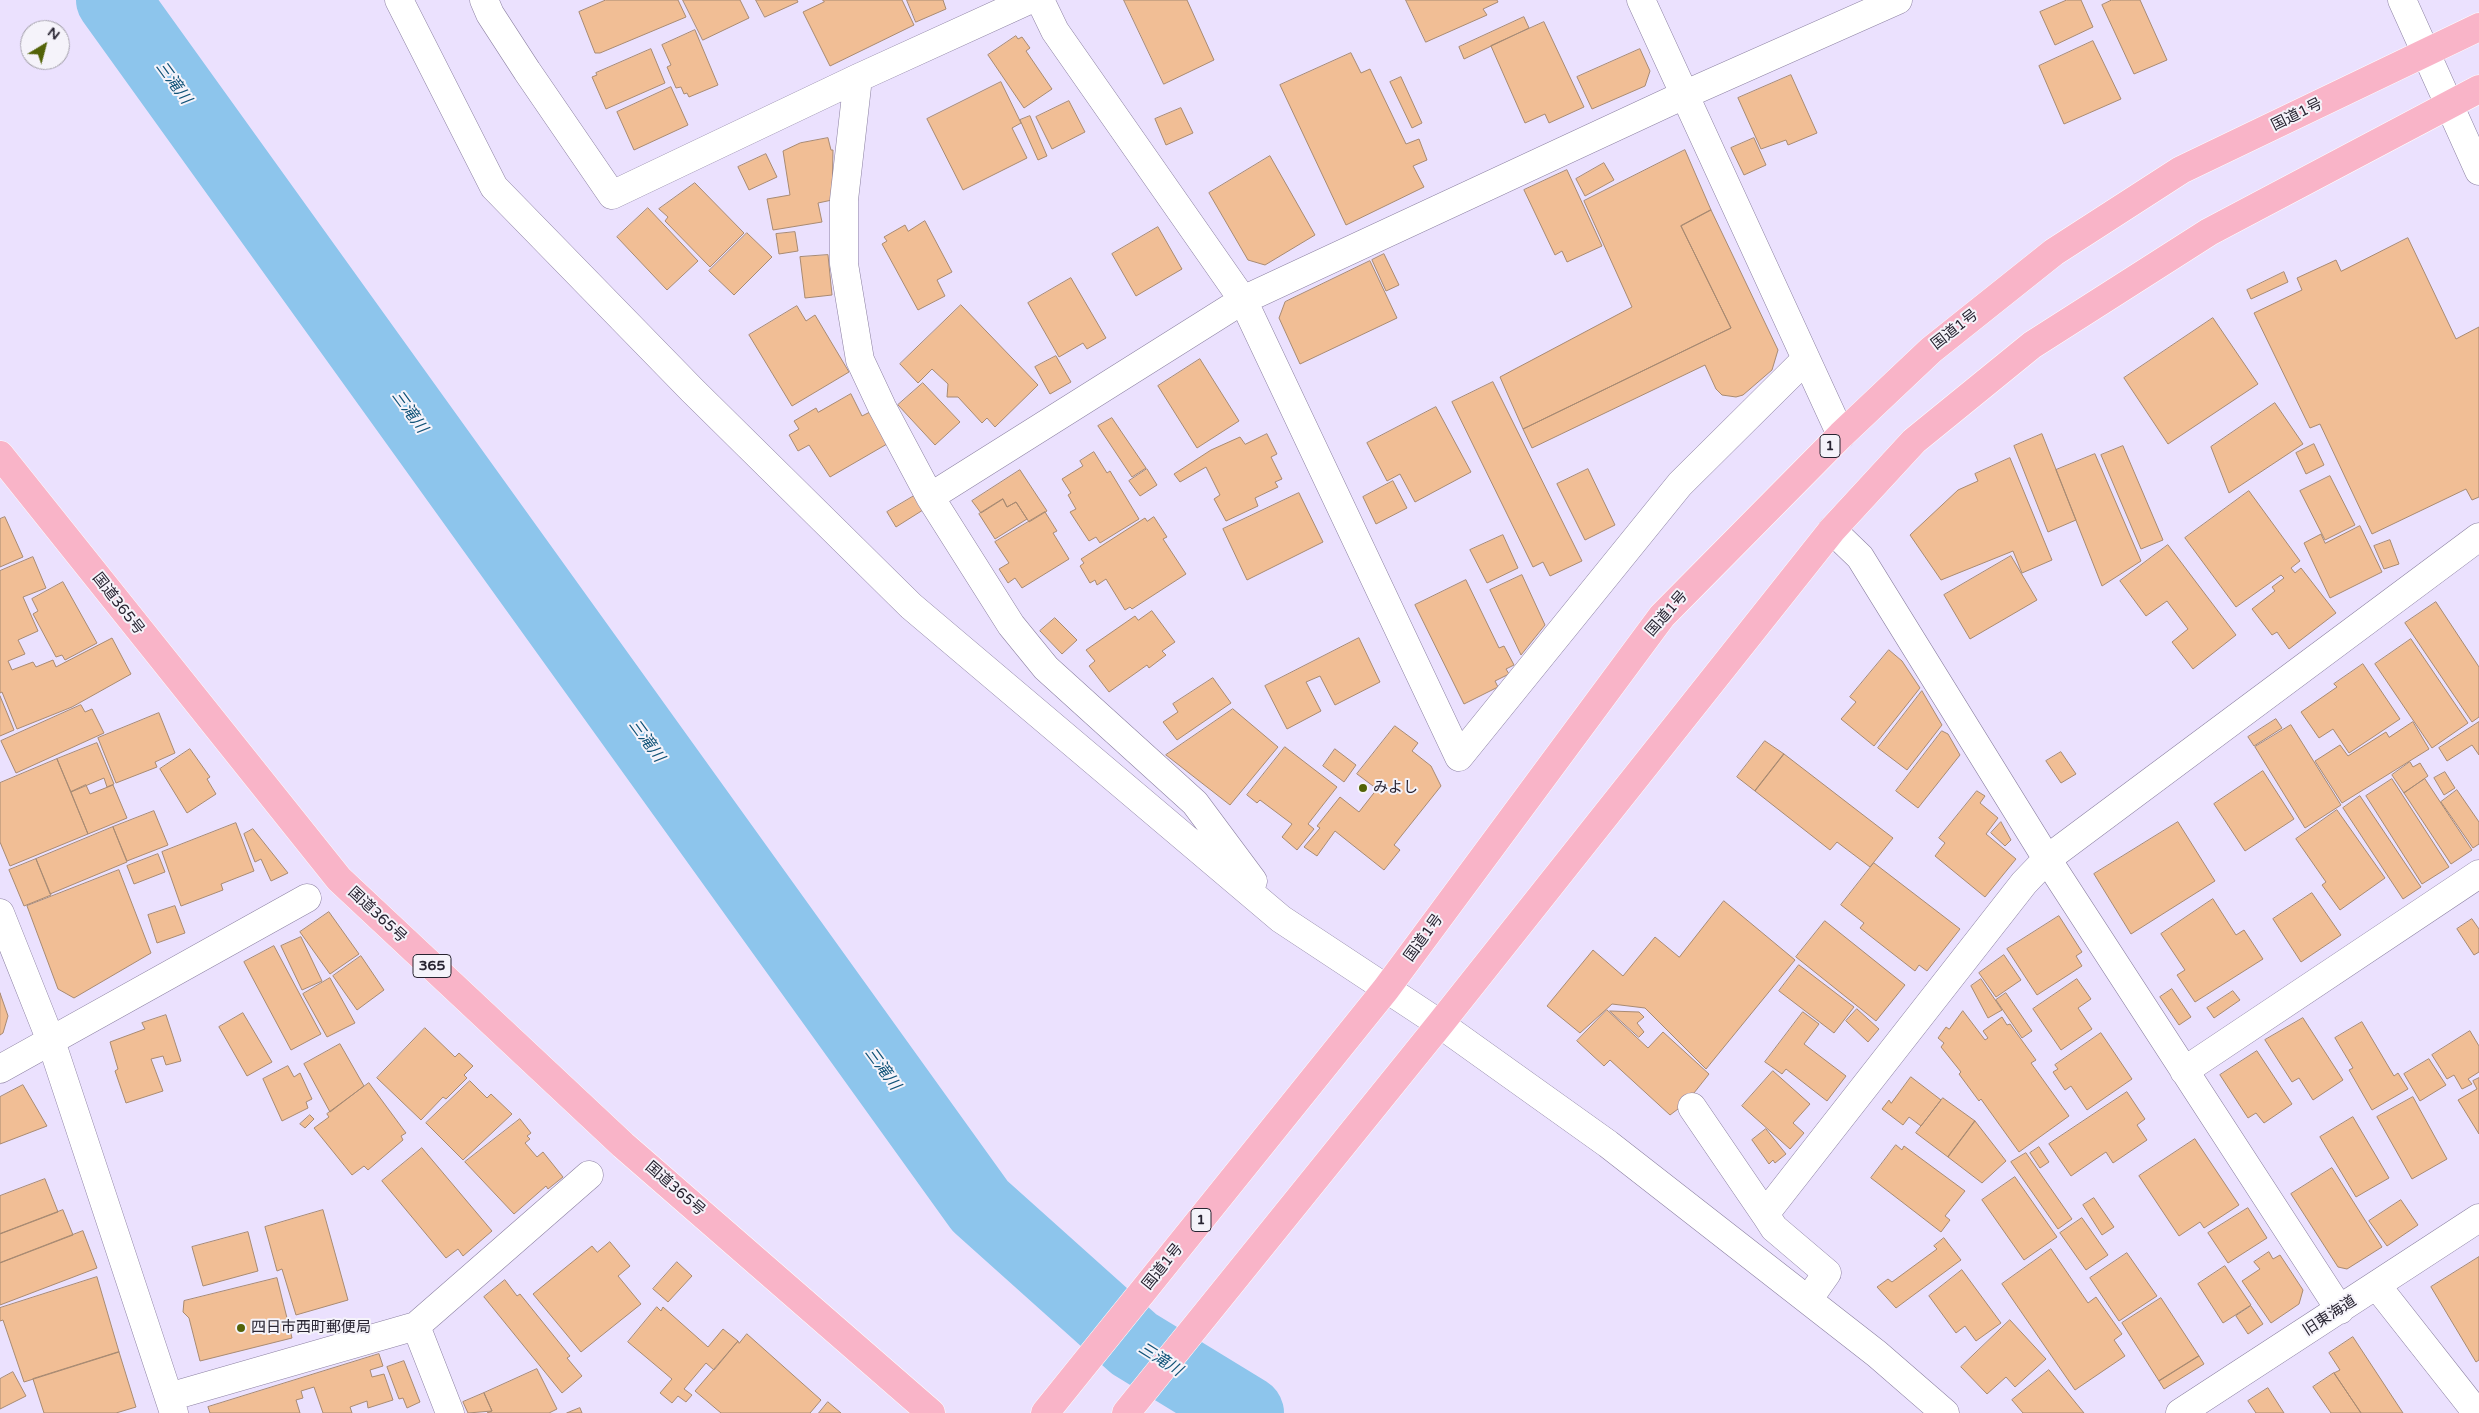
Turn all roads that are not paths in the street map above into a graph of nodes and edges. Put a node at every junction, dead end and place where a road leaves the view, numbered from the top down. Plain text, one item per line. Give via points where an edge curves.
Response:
1 (399, 0) edge
2 (484, 0) edge
3 (1029, 0) edge
4 (1040, 0) edge
5 (1641, 0) edge
6 (1898, 0) edge
7 (2402, 0) edge
8 (2479, 27) edge
9 (2426, 53) junction
10 (858, 78) junction
11 (2479, 89) edge
12 (1684, 94) junction
13 (2450, 103) junction
14 (2479, 171) edge
15 (1243, 300) junction
16 (1806, 359) junction
17 (1841, 435) junction
18 (0, 455) edge
19 (930, 497) junction
20 (1832, 530) junction
21 (2479, 537) edge
22 (2048, 859) junction
23 (2479, 874) edge
24 (307, 898) dead end
25 (0, 913) edge
26 (1281, 919) junction
27 (1386, 989) junction
28 (1440, 1024) junction
29 (51, 1041) junction
30 (0, 1068) edge
31 (2184, 1071) junction
32 (1692, 1107) dead end
33 (588, 1175) dead end
34 (1765, 1214) junction
35 (2479, 1218) edge
36 (2376, 1286) junction
37 (1808, 1300) junction
38 (2340, 1310) junction
39 (416, 1326) junction
40 (172, 1405) edge
41 (450, 1413) edge
42 (931, 1413) edge
43 (1045, 1413) edge
44 (1126, 1413) edge
45 (1945, 1413) edge
46 (2180, 1413) edge
47 (2477, 1413) edge

1 - 26 street via 494,187 692,390 911,606
2 - 10 street via 527,71 612,195
3 - 10 street
4 - 15 street via 1055,31
5 - 12 street
6 - 12 street
7 - 9 street
8 - 9 highway, 国道1号 / 1
9 - 13 street
9 - 17 highway, 国道1号 / 1 via 2181,170 2054,252 1931,350
10 - 19 street via 844,200 844,264 852,317 860,360
11 - 13 highway
12 - 15 street
12 - 16 street
13 - 14 street
13 - 20 highway via 2209,232 2032,345 1914,440
15 - 16 street via 1458,757 1680,484
15 - 19 street
16 - 17 street
17 - 27 highway, 国道1号 / 1 via 1662,616
18 - 42 highway, 国道365号 / 365 via 339,879 623,1145
19 - 26 street via 1011,624 1046,668 1195,803
20 - 22 street via 1860,557
20 - 28 highway
21 - 22 street
22 - 31 street
22 - 34 street via 2024,883
23 - 31 street
24 - 29 street
25 - 29 street
26 - 27 street
27 - 28 street
27 - 43 highway, 国道1号 / 1
28 - 37 street via 1608,1144
28 - 44 highway
29 - 30 street
29 - 40 street
31 - 38 street
32 - 34 street
33 - 39 street
34 - 37 street via 1774,1228 1827,1273
35 - 36 street, 旧東海道
36 - 38 street, 旧東海道
36 - 47 street
37 - 45 street
38 - 46 street, 旧東海道
39 - 40 street
39 - 41 street

